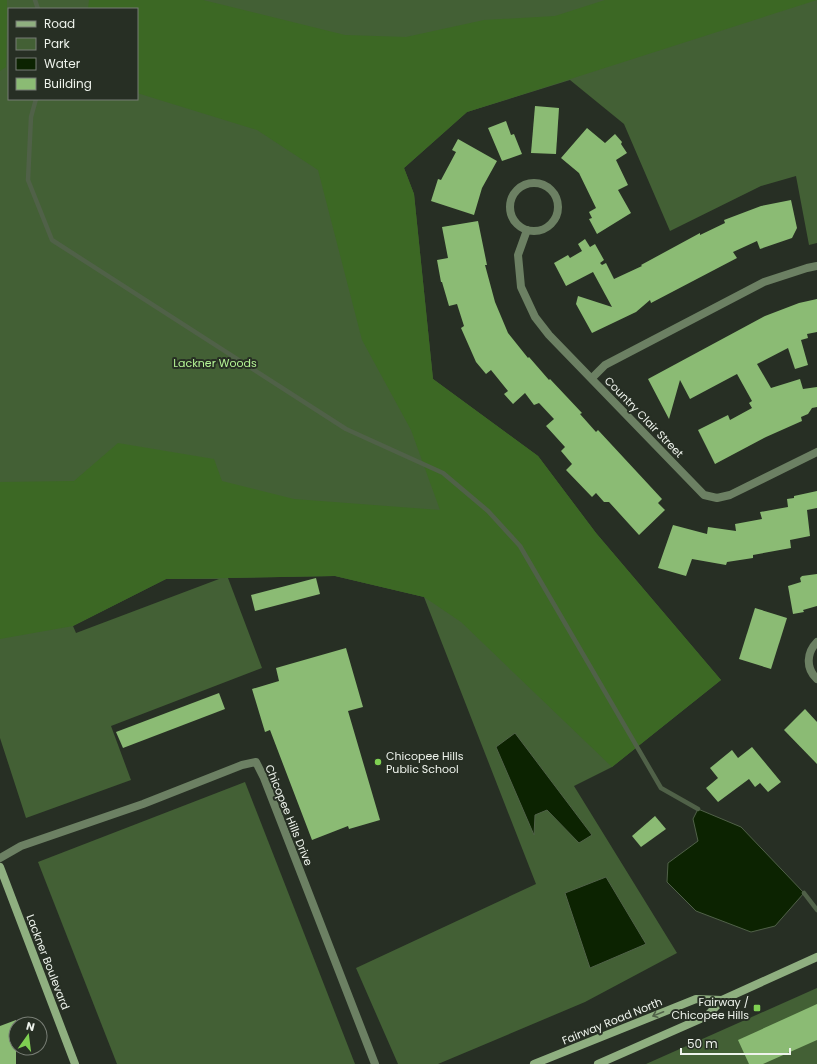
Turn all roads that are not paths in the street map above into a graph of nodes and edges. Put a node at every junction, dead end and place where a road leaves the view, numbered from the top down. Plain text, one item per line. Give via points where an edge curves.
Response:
1 (527, 230) junction
2 (817, 266) edge
3 (592, 378) junction
4 (817, 452) edge
5 (817, 642) edge
6 (817, 679) edge
7 (0, 858) edge
8 (0, 867) edge
9 (817, 957) edge
10 (722, 1000) junction
11 (75, 1064) edge
12 (375, 1064) edge
13 (534, 1064) edge
14 (598, 1064) edge

1 - 1 street via 544,229 557,217 556,196 543,185 532,183 522,186 512,198 511,210 514,219 519,226
1 - 3 street via 518,255 521,287 535,317 550,336
2 - 3 street, Country Clair Street via 764,282 605,366
3 - 4 street, Country Clair Street via 704,494 717,498 730,495
5 - 6 street via 812,646 808,660 810,669
7 - 12 street, Chicopee Hills Drive via 21,846 256,762
8 - 11 main road, Lackner Boulevard
9 - 10 main road, Fairway Road North
10 -> 13 main road, Fairway Road North via 696,999
10 - 14 main road, Fairway Road North via 707,1016

